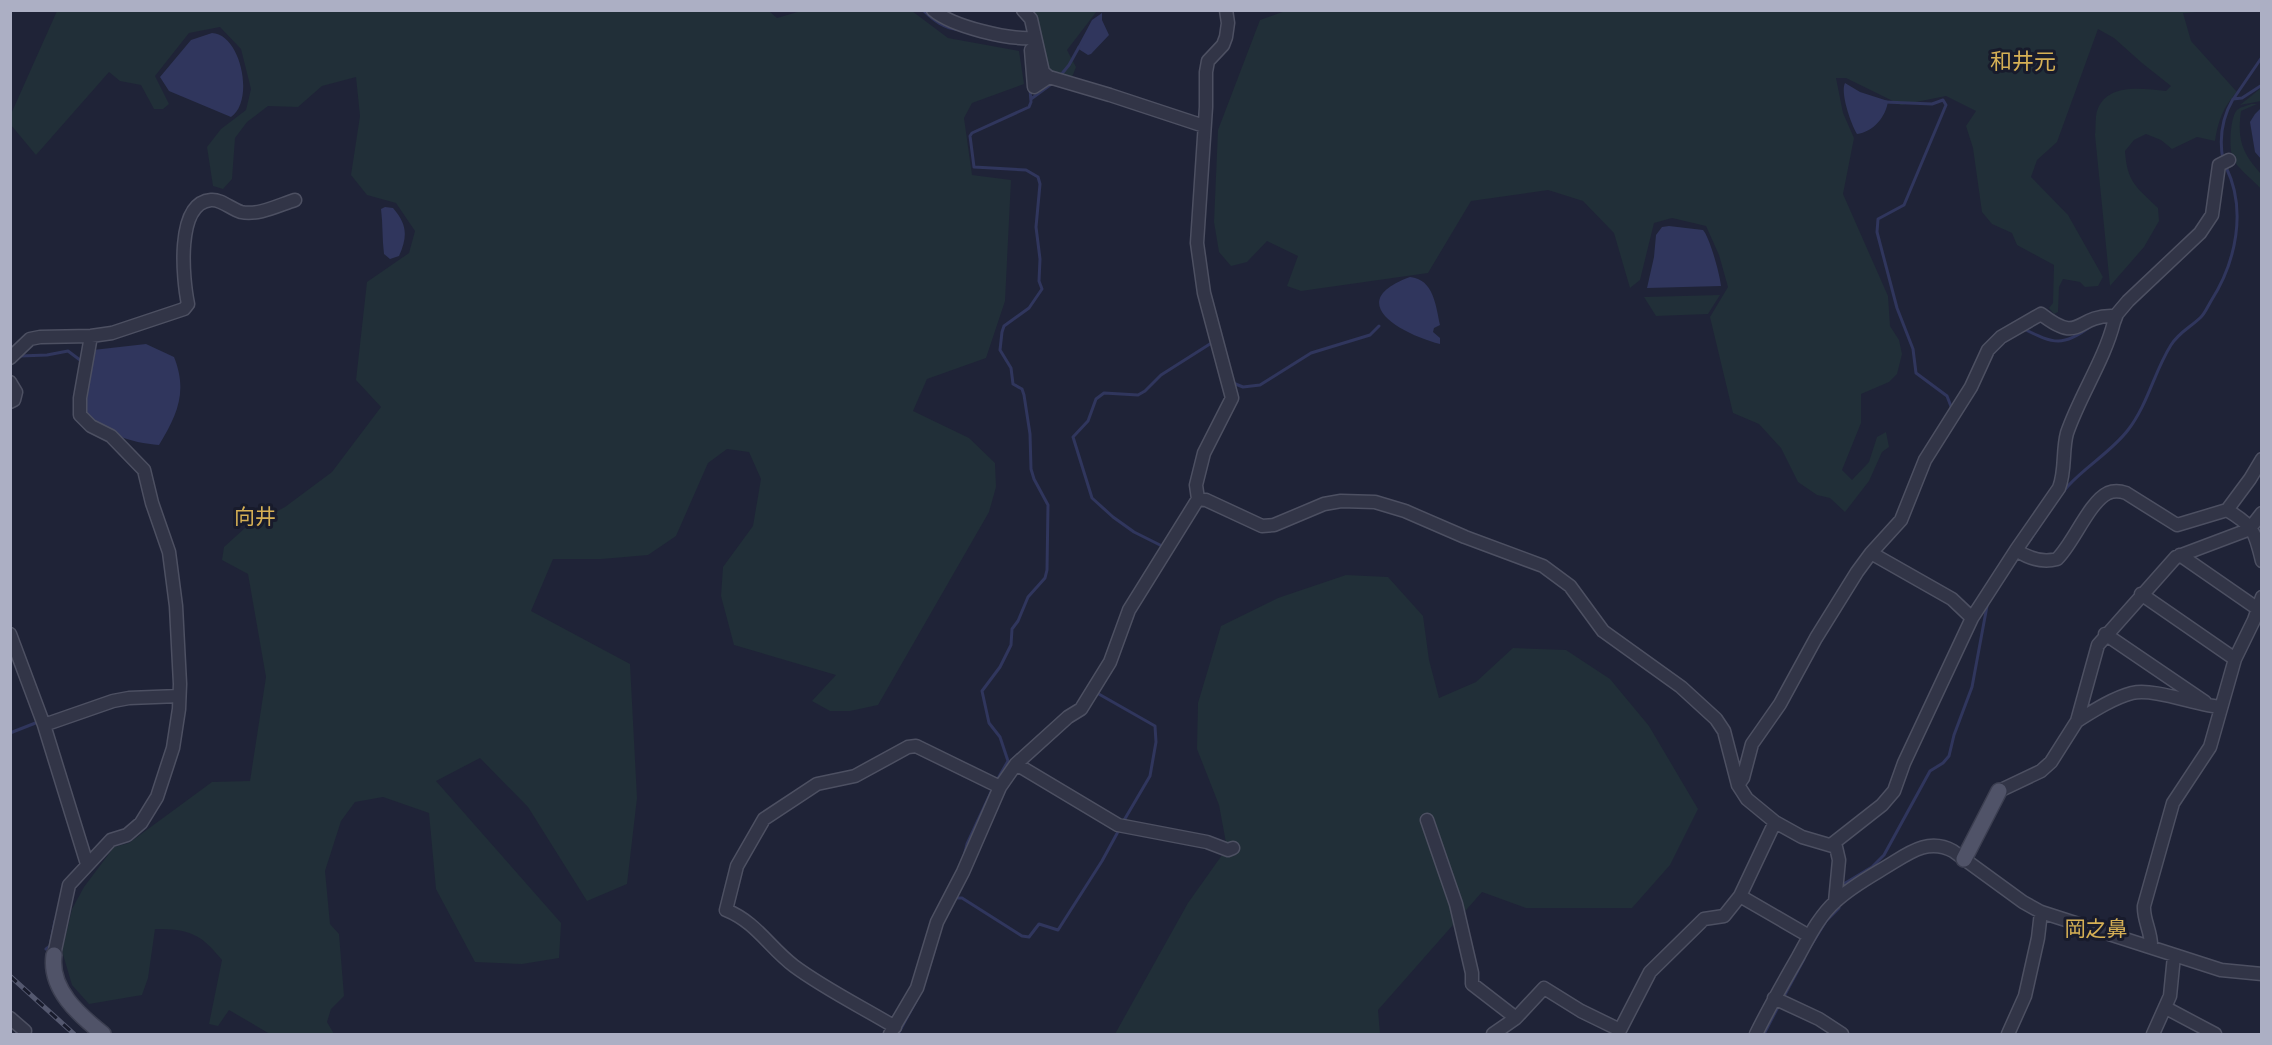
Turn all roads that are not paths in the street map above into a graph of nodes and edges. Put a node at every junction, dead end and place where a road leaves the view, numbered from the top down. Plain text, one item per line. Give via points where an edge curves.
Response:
1 (933, 10) edge
2 (1023, 10) edge
3 (1226, 10) edge
4 (1030, 38) junction
5 (1049, 77) junction
6 (1204, 126) junction
7 (2225, 162) dead end
8 (295, 200) dead end
9 (2114, 322) junction
10 (91, 336) junction
11 (10, 358) edge
12 (10, 382) edge
13 (10, 402) edge
14 (2262, 459) edge
15 (1198, 499) junction
16 (2227, 510) junction
17 (2262, 513) edge
18 (2251, 527) junction
19 (1871, 553) junction
20 (2019, 553) junction
21 (2180, 555) junction
22 (2262, 561) edge
23 (2141, 594) junction
24 (2260, 603) edge
25 (1972, 618) junction
26 (10, 634) edge
27 (2106, 634) junction
28 (2235, 659) junction
29 (179, 696) junction
30 (2216, 706) junction
31 (2077, 721) junction
32 (44, 725) junction
33 (1016, 764) junction
34 (996, 785) junction
35 (1738, 785) junction
36 (1999, 791) joint
37 (1427, 820) dead end
38 (1775, 822) junction
39 (1832, 844) junction
40 (1233, 848) dead end
41 (1964, 859) junction
42 (87, 864) junction
43 (1740, 896) junction
44 (1841, 899) junction
45 (2041, 912) junction
46 (1809, 936) junction
47 (2151, 947) junction
48 (54, 955) joint
49 (2174, 956) junction
50 (2262, 974) edge
51 (1779, 1000) junction
52 (2166, 1008) junction
53 (10, 1018) edge
54 (1516, 1018) junction
55 (25, 1031) dead end
56 (893, 1031) edge
57 (1619, 1032) edge
58 (103, 1035) edge
59 (1493, 1035) edge
60 (1756, 1035) edge
61 (1842, 1035) edge
62 (2008, 1035) edge
63 (2153, 1035) edge
64 (2215, 1035) edge

1 - 4 street via 950,22
2 - 4 street via 1031,19
3 - 6 street via 1226,37 1208,61
4 - 5 street via 1043,72
4 - 5 street via 1034,87
5 - 6 street
6 - 15 street via 1197,254 1232,398 1204,453 1196,485
7 - 9 street via 2217,170 2212,215 2199,233 2116,314
8 - 10 street via 248,213 213,199 197,206 185,232 188,304 184,309 129,329
9 - 19 street via 2111,316 2102,316 2070,329 2059,327 2042,314 1993,344 1971,387 1933,444 1901,520
9 - 20 street via 2067,435 2059,488
10 - 11 street via 40,337 24,344
10 - 29 street via 80,415 111,436 144,470 169,552 176,606
12 - 13 street via 16,392
14 - 16 street
15 - 33 street via 1129,610 1110,662 1081,709
15 - 35 street via 1262,526 1274,525 1324,504 1375,502 1543,566 1570,586 1603,631 1681,687 1716,719 1724,731
16 - 18 street
16 - 20 street via 2177,525 2126,493 2111,492 2090,512 2057,559 2043,561
17 - 18 street
18 - 21 street
18 - 22 street
19 - 25 street via 1952,599
19 - 35 street via 1755,739
20 - 25 street
21 - 23 street
21 - 24 street
23 - 27 street
23 - 28 street
24 - 28 street
25 - 39 street via 1894,791
26 - 32 street
27 - 30 street
27 - 31 street via 2098,645
28 - 30 street
29 - 32 street via 113,701
29 - 42 street via 173,748 158,797 127,835 111,840
30 - 31 street via 2132,693
30 - 47 street via 2210,747 2175,797 2161,842 2144,906
31 - 36 street via 2046,766
32 - 42 street
33 - 34 street
33 - 40 street via 1121,826
34 - 56 street via 963,872 937,922 917,988
34 - 56 street via 916,746 908,747 855,776 817,784 764,819 733,876 726,910 755,927 783,957 807,975
35 - 38 street via 1747,799
36 - 41 main road
37 - 54 street via 1456,904 1472,984
38 - 39 street via 1808,839
38 - 43 street
39 - 44 street via 1839,856
41 - 44 street via 1946,847 1922,847 1893,862
41 - 45 street
42 - 48 street via 69,885
43 - 46 street
43 - 57 street via 1724,916 1704,919 1650,972
44 - 46 street
45 - 47 street
45 - 62 street via 2025,996
46 - 51 street
47 - 49 street
48 - 58 main road via 53,969 63,995
49 - 50 street via 2221,970
49 - 52 street
51 - 60 street
51 - 61 street via 1819,1018
52 - 63 street
52 - 64 street
53 - 55 street
54 - 57 street via 1544,988
54 - 59 street

